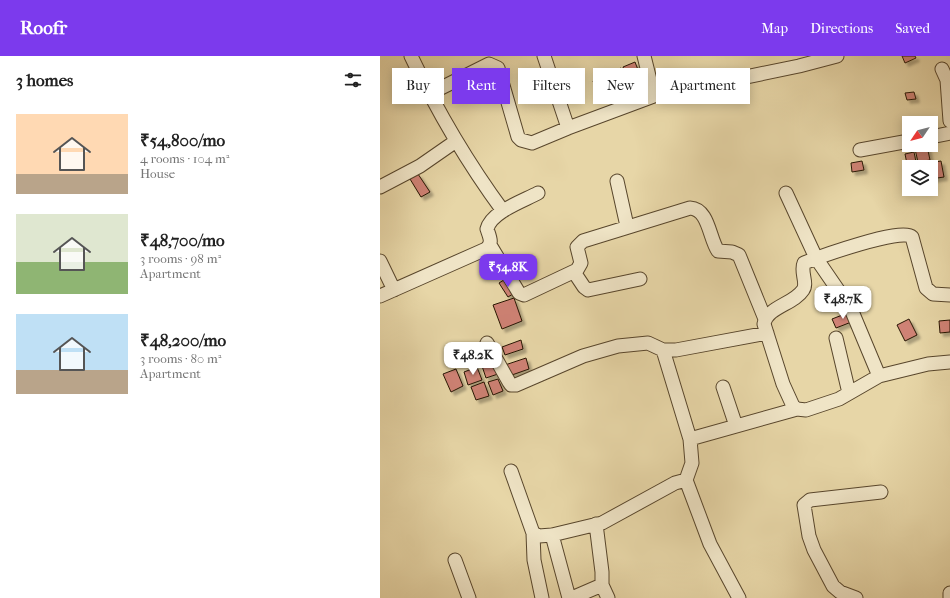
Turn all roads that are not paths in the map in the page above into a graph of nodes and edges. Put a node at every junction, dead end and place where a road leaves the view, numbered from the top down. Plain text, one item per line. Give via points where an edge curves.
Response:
1 (411, 56) edge
2 (544, 56) edge
3 (644, 56) edge
4 (837, 56) edge
5 (497, 62) edge
6 (417, 68) edge
7 (946, 73) edge
8 (444, 86) edge
9 (654, 96) junction
10 (435, 104) edge
11 (950, 121) edge
12 (568, 128) junction
13 (950, 133) edge
14 (938, 136) edge
15 (456, 141) junction
16 (902, 142) edge
17 (860, 150) dead end
18 (616, 180) dead end
19 (380, 187) edge
20 (538, 193) dead end
21 (786, 193) dead end
22 (503, 210) junction
23 (627, 226) junction
24 (490, 245) junction
25 (816, 258) junction
26 (380, 261) edge
27 (574, 272) junction
28 (640, 279) dead end
29 (394, 290) junction
30 (950, 295) edge
31 (380, 296) edge
32 (765, 319) junction
33 (767, 333) junction
34 (836, 338) dead end
35 (487, 343) dead end
36 (663, 350) junction
37 (950, 362) edge
38 (879, 376) junction
39 (723, 387) dead end
40 (849, 393) junction
41 (797, 409) junction
42 (736, 426) junction
43 (690, 439) junction
44 (511, 471) dead end
45 (686, 480) junction
46 (881, 492) dead end
47 (596, 524) junction
48 (533, 533) junction
49 (552, 535) junction
50 (455, 560) dead end
51 (602, 585) junction
52 (950, 593) edge
53 (468, 598) edge
54 (542, 598) edge
55 (570, 598) edge
56 (608, 598) edge
57 (739, 598) edge
58 (856, 598) edge
59 (950, 598) edge

1 - 6 street
2 - 12 street
3 - 9 street
4 - 9 street
5 - 8 street
5 - 12 street via 521,140 532,143
7 - 11 street
9 - 12 street
10 - 15 street
13 - 14 street
15 - 19 street via 420,166
15 - 22 street
16 - 17 street
18 - 23 street
20 - 22 street
21 - 25 street
22 - 24 street via 488,226
23 - 27 street via 578,244 581,263
23 - 32 street via 690,208 699,209 718,251 739,255
24 - 27 street via 524,295
24 - 29 street
25 - 30 street via 880,238 909,234 913,240 926,288 933,294
25 - 32 street via 802,266 805,287 803,291
25 - 38 street via 852,309
26 - 29 street
27 - 28 street via 588,290
29 - 31 street
32 - 33 street
33 - 36 street via 676,350
33 - 41 street via 784,384 793,406
34 - 40 street
35 - 36 street via 509,382 516,385 583,356 618,346 648,343
36 - 43 street
37 - 38 street via 928,364
38 - 40 street
39 - 42 street
40 - 41 street via 839,400 806,410
41 - 42 street
42 - 43 street
43 - 45 street via 692,463
44 - 48 street
45 - 47 street via 674,483
45 - 57 street via 710,544
46 - 58 street via 810,500 804,505 814,550 833,586 840,592
47 - 49 street
47 - 51 street
48 - 49 street via 539,536
48 - 54 street via 534,560
49 - 55 street
50 - 53 street
51 - 55 street
51 - 56 street
52 - 59 street

